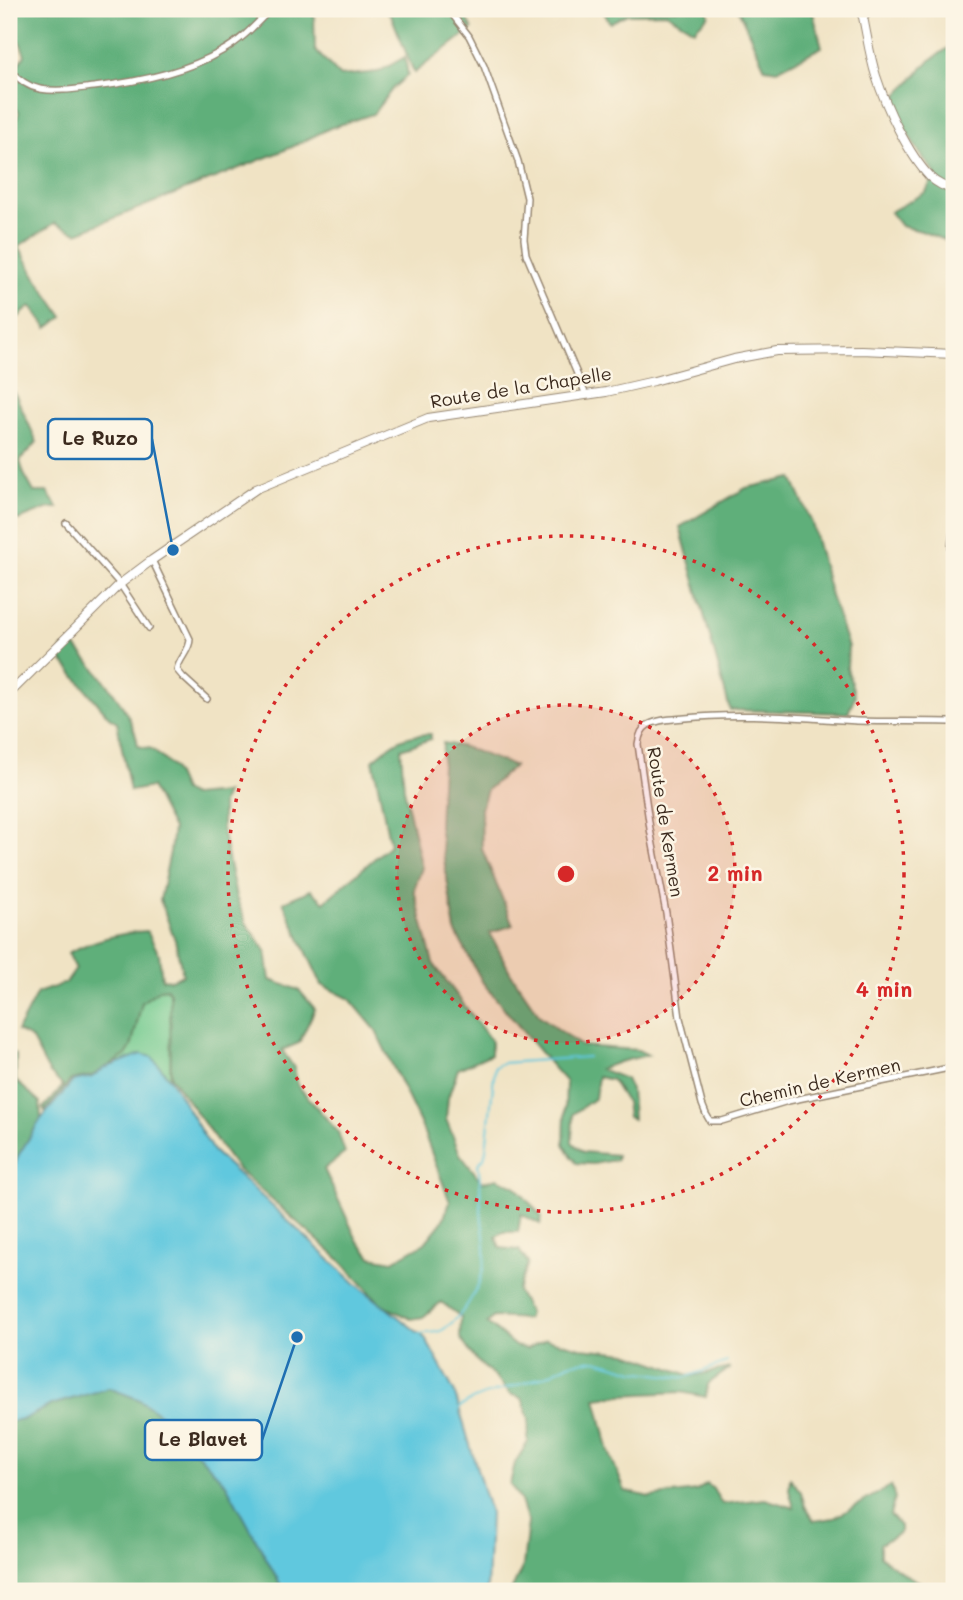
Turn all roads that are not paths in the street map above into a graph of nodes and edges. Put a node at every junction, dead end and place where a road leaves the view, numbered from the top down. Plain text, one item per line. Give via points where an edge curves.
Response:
1 (271, 9) edge
2 (448, 9) edge
3 (874, 9) edge
4 (861, 13) edge
5 (9, 69) edge
6 (954, 189) edge
7 (954, 354) edge
8 (586, 395) junction
9 (66, 523) dead end
10 (954, 532) edge
11 (152, 561) junction
12 (954, 578) edge
13 (120, 584) junction
14 (149, 628) dead end
15 (9, 694) edge
16 (207, 698) dead end
17 (954, 722) edge
18 (954, 1067) edge
19 (702, 1104) joint

1 - 5 street via 222,51 144,80 39,89
2 - 8 street via 484,66 518,161 527,210 526,254
3 - 4 street
4 - 6 street via 875,73 892,118 932,178
7 - 8 street, Route de la Chapelle via 777,351
8 - 11 street, Route de la Chapelle via 428,418 256,489
9 - 13 street
10 - 12 street
11 - 13 street, Route de la Chapelle
11 - 16 street via 190,639 177,670
13 - 14 street
13 - 15 street, Route de la Chapelle
17 - 19 street, Route de Kermen via 718,714 667,720 648,725 641,733 639,753 680,1018
18 - 19 street, Chemin de Kermen via 788,1101 722,1121 710,1121

